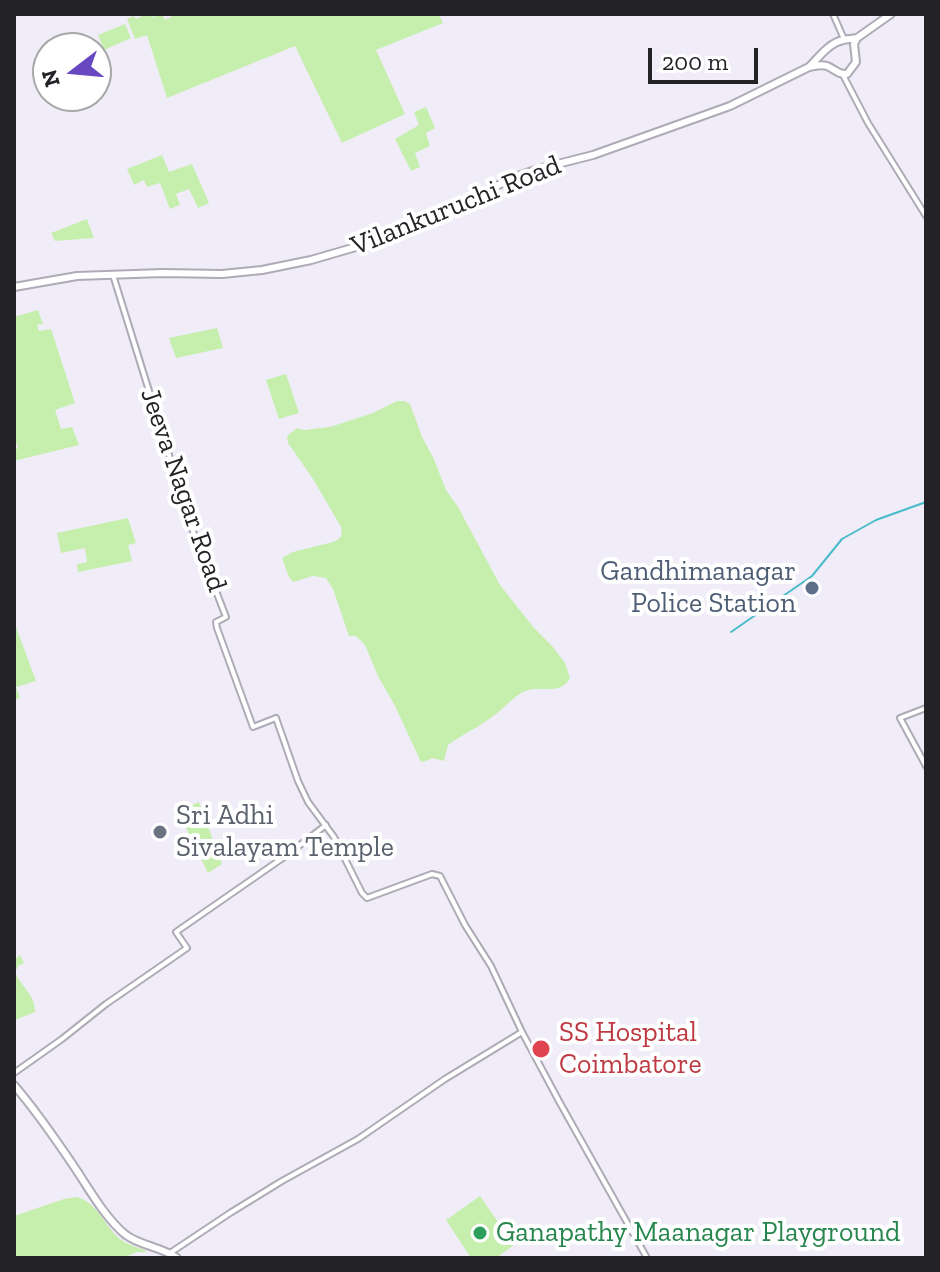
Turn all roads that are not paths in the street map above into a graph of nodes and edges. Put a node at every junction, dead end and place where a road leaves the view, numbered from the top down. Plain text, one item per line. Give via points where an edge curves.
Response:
1 (833, 14) edge
2 (891, 14) edge
3 (857, 38) junction
4 (844, 39) junction
5 (809, 67) junction
6 (843, 75) junction
7 (926, 216) edge
8 (113, 275) junction
9 (14, 287) edge
10 (926, 708) edge
11 (926, 766) edge
12 (326, 825) junction
13 (522, 1032) junction
14 (14, 1073) edge
15 (14, 1085) edge
16 (170, 1253) junction
17 (177, 1258) edge
18 (647, 1258) edge

1 - 4 street
2 - 3 main road
3 - 4 main road
3 - 6 main road via 856,62
4 - 5 main road, Vilankuruchi Road
5 - 6 main road via 823,65
5 - 8 main road, Vilankuruchi Road via 730,106 515,177 360,246 262,270
6 - 7 street
8 - 9 main road, Vilankuruchi Road
8 - 12 street, Jeeva Nagar Road via 191,526 226,617 216,622 217,628 253,727 276,718 298,781
10 - 11 street via 900,718
12 - 13 street, Jeeva Nagar Road via 367,898 432,874 440,876
12 - 14 street via 176,932 187,948
13 - 16 street
13 - 18 street, Jeeva Nagar Road
15 - 16 main road via 97,1203 126,1235
16 - 17 main road

